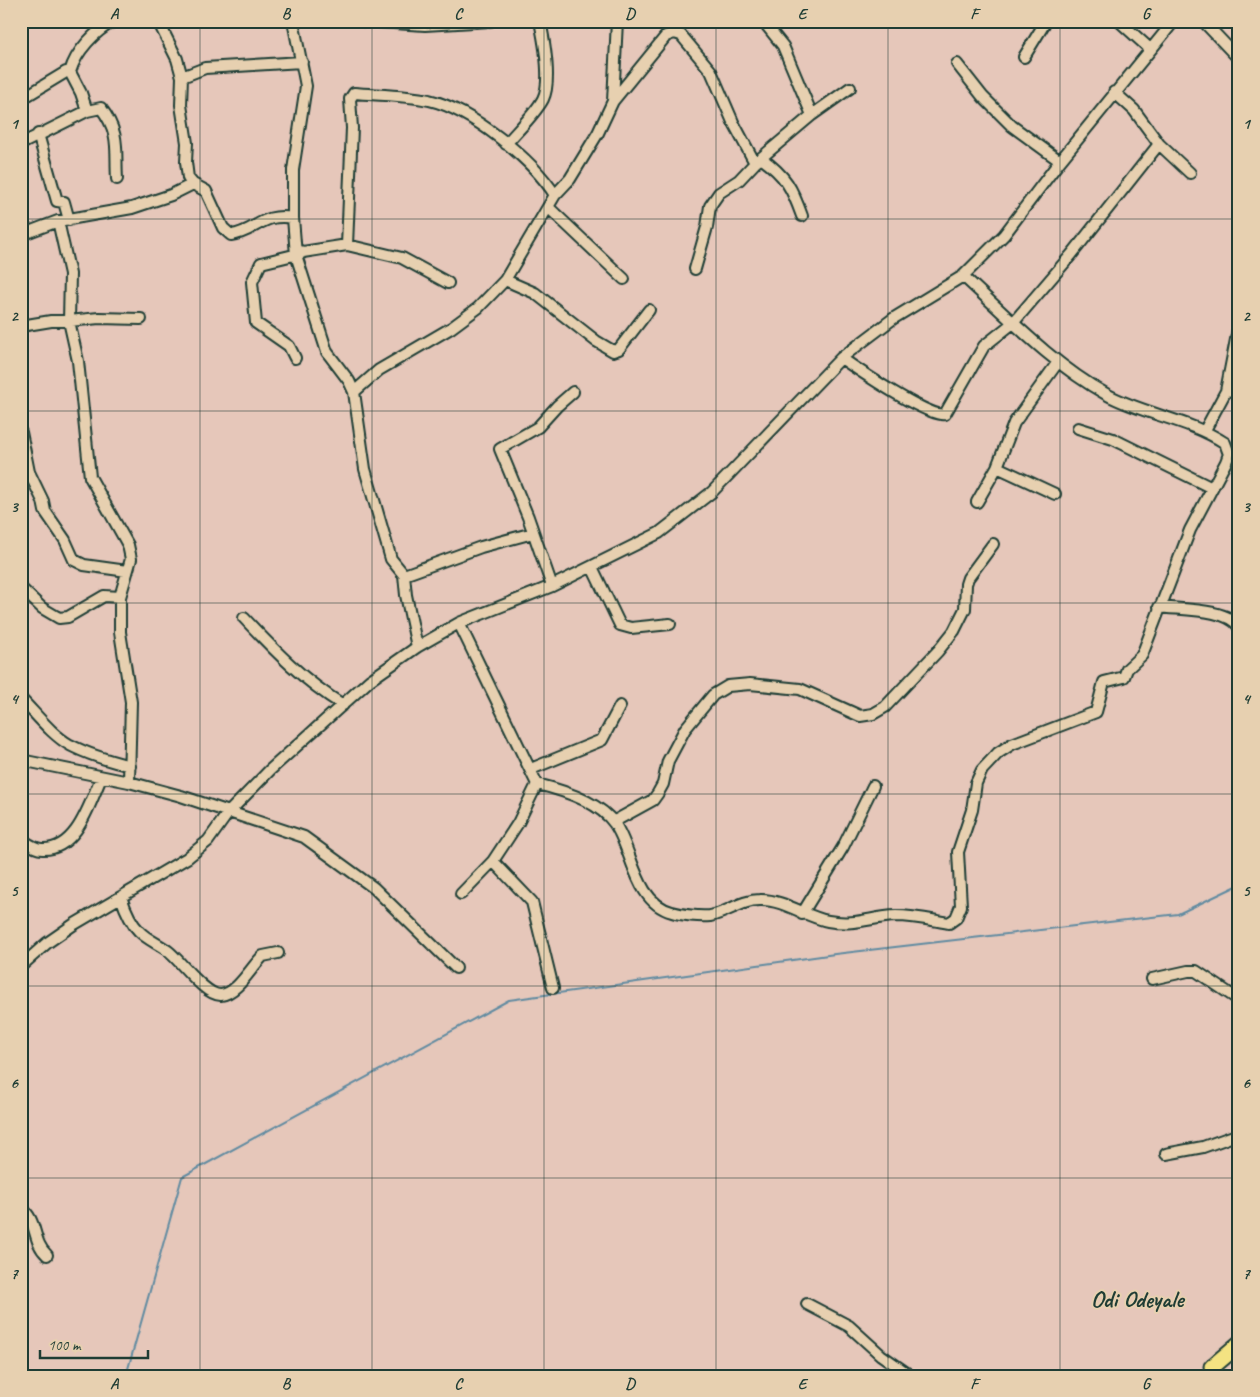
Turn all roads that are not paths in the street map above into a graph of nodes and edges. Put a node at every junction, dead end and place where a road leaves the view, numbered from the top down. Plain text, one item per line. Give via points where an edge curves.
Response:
1 (114, 21) edge
2 (158, 21) edge
3 (293, 21) edge
4 (362, 21) edge
5 (490, 21) edge
6 (540, 21) edge
7 (617, 21) edge
8 (763, 21) edge
9 (1046, 21) edge
10 (1119, 21) edge
11 (1174, 21) edge
12 (1203, 21) edge
13 (1150, 49) junction
14 (1024, 57) dead end
15 (1239, 59) edge
16 (302, 62) junction
17 (957, 64) dead end
18 (70, 72) junction
19 (182, 77) junction
20 (21, 84) edge
21 (850, 88) dead end
22 (1114, 92) junction
23 (25, 97) edge
24 (613, 101) junction
25 (88, 111) junction
26 (812, 115) junction
27 (38, 134) junction
28 (21, 144) edge
29 (506, 144) junction
30 (1159, 144) junction
31 (758, 161) junction
32 (1060, 161) junction
33 (1190, 173) dead end
34 (117, 179) dead end
35 (192, 184) junction
36 (555, 195) junction
37 (548, 207) junction
38 (802, 216) dead end
39 (293, 218) junction
40 (63, 221) junction
41 (21, 235) edge
42 (347, 245) junction
43 (298, 252) junction
44 (695, 268) dead end
45 (962, 276) junction
46 (624, 279) dead end
47 (505, 280) junction
48 (448, 283) dead end
49 (649, 310) dead end
50 (141, 319) dead end
51 (69, 322) junction
52 (1013, 323) junction
53 (1239, 324) edge
54 (21, 326) edge
55 (295, 358) dead end
56 (841, 358) junction
57 (1058, 362) junction
58 (1239, 389) edge
59 (1226, 391) junction
60 (354, 392) junction
61 (573, 392) dead end
62 (1078, 428) dead end
63 (1205, 430) junction
64 (21, 432) edge
65 (997, 467) junction
66 (1212, 488) junction
67 (1054, 494) dead end
68 (977, 502) dead end
69 (533, 534) junction
70 (993, 544) dead end
71 (592, 567) junction
72 (127, 571) junction
73 (404, 575) junction
74 (552, 586) junction
75 (21, 588) edge
76 (120, 597) junction
77 (1159, 607) junction
78 (244, 618) dead end
79 (459, 623) junction
80 (670, 624) dead end
81 (1239, 627) edge
82 (417, 647) junction
83 (21, 699) edge
84 (343, 705) junction
85 (620, 706) dead end
86 (21, 760) edge
87 (130, 766) junction
88 (531, 769) junction
89 (100, 778) junction
90 (130, 782) junction
91 (537, 784) junction
92 (873, 786) dead end
93 (228, 813) junction
94 (613, 822) junction
95 (21, 839) edge
96 (493, 861) junction
97 (461, 894) dead end
98 (121, 897) junction
99 (802, 914) junction
100 (278, 954) dead end
101 (21, 966) edge
102 (456, 968) dead end
103 (1152, 979) dead end
104 (553, 988) dead end
105 (1239, 1000) edge
106 (1239, 1134) edge
107 (1166, 1154) dead end
108 (21, 1208) edge
109 (47, 1255) dead end
110 (807, 1304) dead end
111 (1239, 1344) edge
112 (1212, 1367) dead end
113 (911, 1376) edge

1 - 18 street via 88,42 74,60
2 - 19 street
3 - 16 street
4 - 5 street via 425,25
6 - 29 street via 546,86 543,99
7 - 24 street
8 - 26 street via 783,46
9 - 14 street
10 - 13 street
11 - 13 street
12 - 15 street
13 - 22 street
16 - 19 street via 205,68
16 - 39 street via 306,86 293,170
17 - 32 street via 1012,126
18 - 23 street
18 - 25 street
19 - 35 street via 186,162
20 - 23 street
21 - 26 street
22 - 30 street via 1134,110
22 - 32 street
24 - 31 street via 666,36 681,35 711,71 733,122
24 - 36 street via 570,179
25 - 27 street
25 - 34 street via 101,108 108,117 117,141
26 - 31 street
27 - 28 street
27 - 40 street via 58,201 64,202
29 - 36 street via 544,178
29 - 42 street via 458,110 430,100 351,94
30 - 33 street
30 - 52 street
31 - 38 street via 779,171 788,181
31 - 44 street via 739,180 719,193 710,206
32 - 45 street via 1004,235
35 - 39 street via 206,191 223,228 231,235 266,219
35 - 40 street via 132,208
36 - 37 street
37 - 46 street
37 - 47 street
39 - 43 street
40 - 41 street
40 - 51 street via 70,274
42 - 43 street
42 - 48 street via 402,258
43 - 55 street via 261,263 252,282 256,323 289,346
43 - 60 street via 327,352
45 - 52 street
45 - 56 street via 894,318
47 - 49 street via 535,293 596,341 613,350 619,349
47 - 60 street via 478,308 451,328 379,370
50 - 51 street via 100,318
51 - 54 street via 50,321
51 - 72 street via 78,361 90,477 128,545 131,559
52 - 56 street via 984,346 950,408 941,416 909,401
52 - 57 street
53 - 59 street
56 - 71 street via 712,492 659,532
57 - 63 street via 1107,394
57 - 65 street via 1014,423
58 - 59 street
59 - 63 street
60 - 73 street via 365,469 390,559
61 - 69 street via 538,427 500,450
62 - 66 street via 1113,439
63 - 66 street via 1225,442 1228,448 1226,462
64 - 72 street via 29,472 45,511 74,560 84,565
65 - 67 street
65 - 68 street
66 - 77 street via 1190,530
69 - 73 street via 481,547
69 - 74 street
70 - 94 street via 968,578 965,608 954,631 885,707 873,714 860,716 800,689 750,684 728,686 713,695 685,729 668,761 664,784 653,800
71 - 74 street
71 - 80 street via 620,625 631,628
72 - 76 street
73 - 82 street
74 - 79 street
75 - 76 street via 42,608 59,618 68,617 104,596
76 - 87 street via 120,632 131,702
77 - 81 street via 1220,614
77 - 99 street via 1142,655 1127,669 1124,677 1104,682 1096,712 1012,744 982,770 958,852 961,906 953,922 895,916 849,923
78 - 84 street via 317,689
79 - 82 street
79 - 88 street
82 - 84 street via 370,680
83 - 87 street via 71,745 105,760
84 - 93 street via 270,770
85 - 88 street via 602,740
86 - 89 street
87 - 90 street
88 - 91 street
89 - 90 street
89 - 95 street via 79,827 69,839 40,849
90 - 93 street
91 - 94 street via 585,800
91 - 96 street via 518,823
92 - 99 street via 843,846
93 - 98 street via 208,841 187,858
93 - 102 street via 304,837 316,845 374,888
94 - 99 street via 626,845 642,887 661,908 710,916 746,901 762,899
96 - 97 street
96 - 104 street via 532,902
98 - 100 street via 139,932 169,952 213,993 227,992 263,956
98 - 101 street via 73,925
103 - 105 street via 1196,971
106 - 107 street via 1203,1148
108 - 109 street via 35,1228 41,1250
110 - 113 street via 849,1326 881,1356
111 - 112 highway

